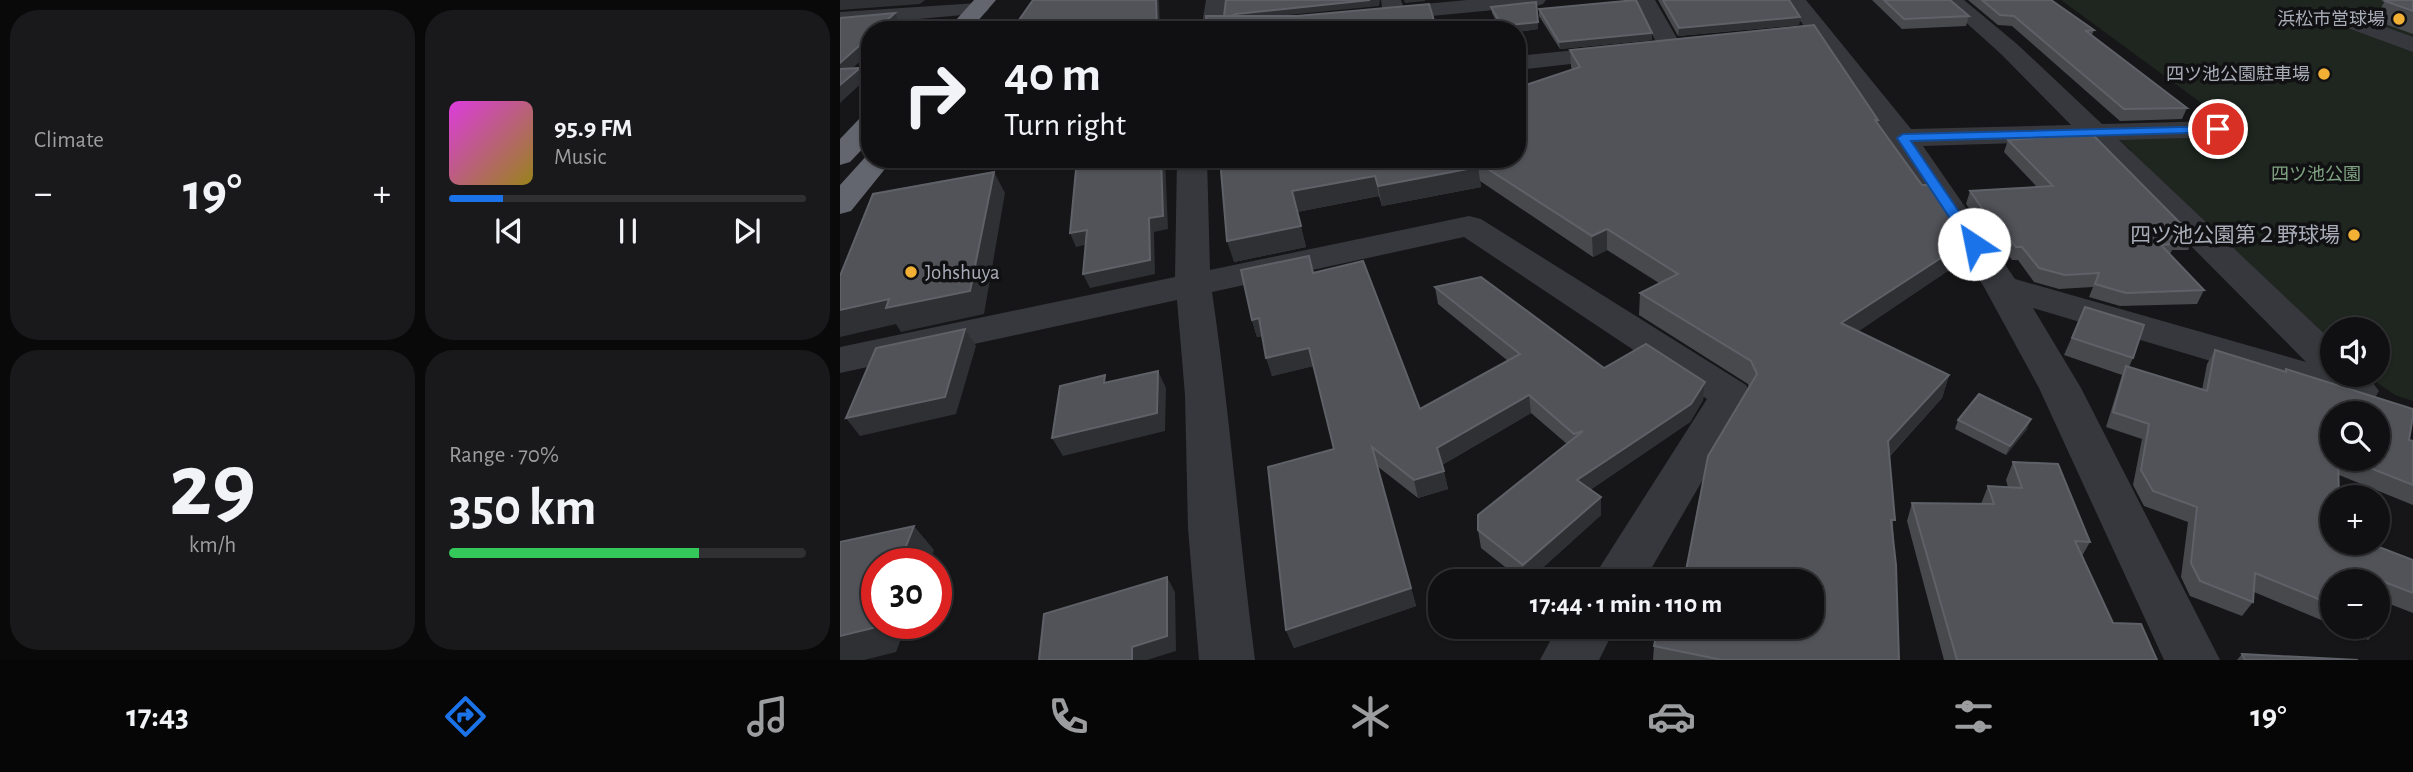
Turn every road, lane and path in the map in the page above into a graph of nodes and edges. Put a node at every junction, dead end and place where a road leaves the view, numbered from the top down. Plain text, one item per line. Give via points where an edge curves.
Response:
1 (1216, 0) edge
2 (1536, 0) edge
3 (1645, 0) edge
4 (1795, 0) edge
5 (1951, 0) edge
6 (982, 4) edge
7 (1393, 6) edge
8 (840, 19) edge
9 (1329, 20) edge
10 (966, 21) edge
11 (1213, 21) edge
12 (2353, 22) dead end
13 (1819, 32) junction
14 (1779, 36) edge
15 (1697, 44) edge
16 (2413, 45) edge
17 (1670, 47) junction
18 (1526, 63) edge
19 (2218, 129) dead end
20 (861, 134) edge
21 (2095, 134) junction
22 (1903, 138) junction
23 (840, 156) edge
24 (871, 168) edge
25 (1192, 168) edge
26 (840, 204) edge
27 (1193, 284) junction
28 (2002, 287) junction
29 (2320, 349) edge
30 (840, 360) edge
31 (2320, 373) edge
32 (1624, 569) edge
33 (1581, 639) edge
34 (1227, 660) edge
35 (1568, 660) edge
36 (2192, 660) edge

1 - 11 street
2 - 7 street
3 - 17 street
4 - 13 street
5 - 21 street via 2009,49
6 - 8 street
6 - 10 highway
7 - 9 street
12 - 16 street
13 - 14 street
13 - 22 street
15 - 17 street
17 - 18 street
19 - 21 street
20 - 23 highway
21 - 22 street
21 - 29 street
22 - 28 street
24 - 26 highway
25 - 27 street
27 - 30 street
27 - 32 street via 1469,226 1731,395
27 - 34 street
28 - 31 street
28 - 36 street via 2060,388
33 - 35 street

